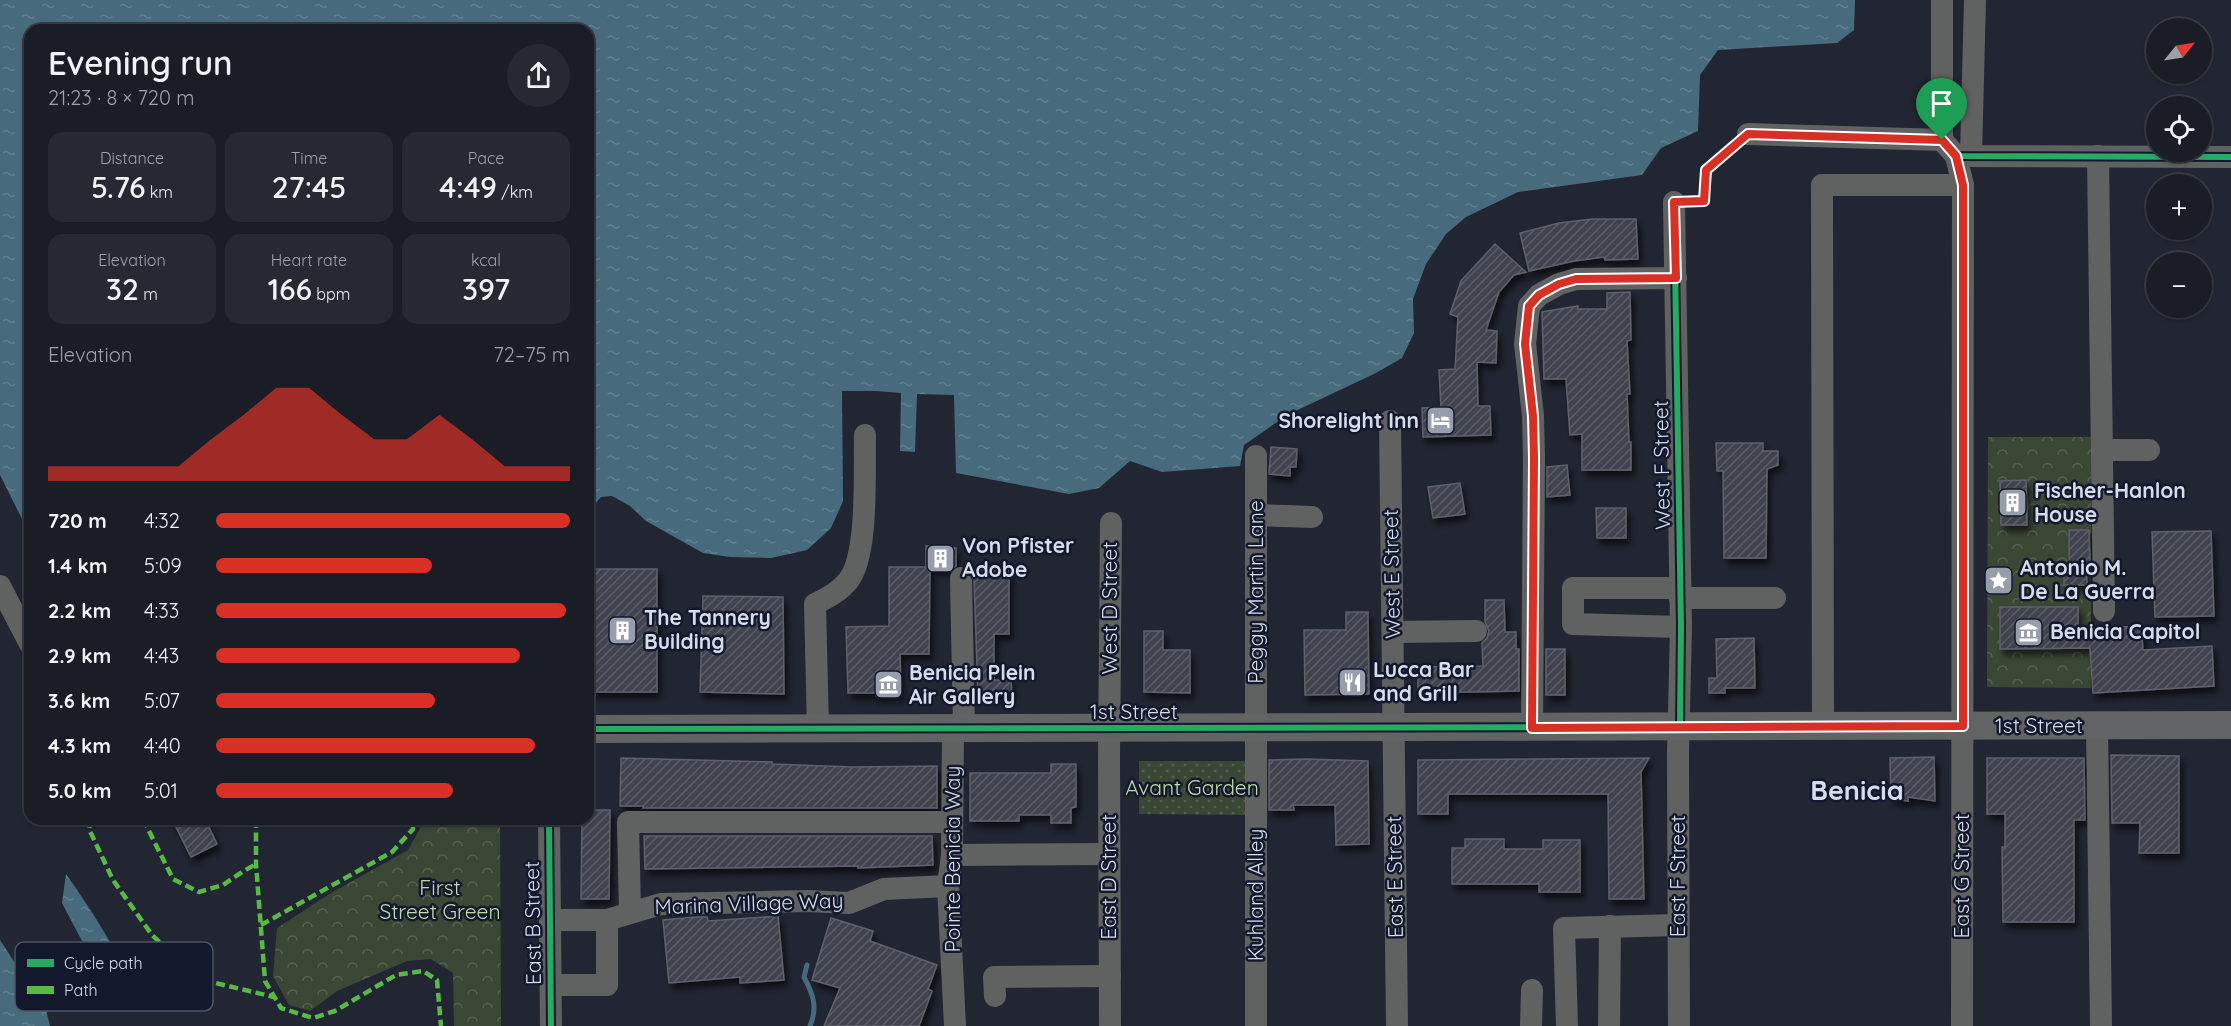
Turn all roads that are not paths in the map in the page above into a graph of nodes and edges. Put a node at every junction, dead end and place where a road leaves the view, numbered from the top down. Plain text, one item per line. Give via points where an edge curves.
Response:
1 (1942, 0) edge
2 (1975, 0) edge
3 (1748, 134) dead end
4 (1956, 150) junction
5 (2097, 156) junction
6 (2231, 157) edge
7 (1963, 185) junction
8 (1674, 202) dead end
9 (1676, 278) junction
10 (1390, 421) dead end
11 (865, 435) dead end
12 (2102, 450) junction
13 (2149, 450) dead end
14 (1256, 456) dead end
15 (1256, 515) junction
16 (1312, 517) dead end
17 (1111, 523) dead end
18 (960, 578) dead end
19 (0, 586) edge
20 (1680, 593) junction
21 (1775, 598) dead end
22 (2104, 610) dead end
23 (1681, 627) junction
24 (1476, 631) dead end
25 (24, 632) edge
26 (1393, 632) junction
27 (2231, 724) edge
28 (2097, 725) junction
29 (1823, 726) junction
30 (1963, 726) junction
31 (1680, 727) junction
32 (1109, 728) junction
33 (1256, 728) junction
34 (1394, 728) junction
35 (1532, 728) junction
36 (594, 729) edge
37 (818, 729) junction
38 (958, 729) junction
39 (952, 822) junction
40 (549, 825) edge
41 (1109, 854) junction
42 (952, 855) junction
43 (948, 886) junction
44 (630, 912) junction
45 (550, 920) junction
46 (607, 920) junction
47 (1678, 925) junction
48 (1610, 926) junction
49 (1110, 975) junction
50 (550, 985) junction
51 (1532, 990) dead end
52 (995, 996) dead end
53 (551, 1026) edge
54 (955, 1026) edge
55 (1110, 1026) edge
56 (1256, 1026) edge
57 (1397, 1026) edge
58 (1531, 1026) edge
59 (1567, 1026) edge
60 (1609, 1026) edge
61 (1679, 1026) edge
62 (1962, 1026) edge
63 (2101, 1026) edge

1 - 4 street
2 - 4 street
3 - 4 street
4 - 5 street
4 - 7 street, East G Street
5 - 6 street
5 - 12 street
7 - 29 street via 1822,185
7 - 30 street, East G Street
8 - 9 street, West F Street
9 - 20 street, West F Street
9 - 35 street via 1576,279 1539,295 1529,306 1525,344 1534,448
10 - 26 street, West E Street
11 - 37 street via 862,534 857,564 850,579 837,592 814,604
12 - 13 street
12 - 22 street
14 - 15 street, Peggy Martin Lane
15 - 16 street
15 - 33 street, Peggy Martin Lane
17 - 32 street, West D Street
18 - 38 street, Pointe Benicia Way
19 - 25 street
20 - 21 street
20 - 23 street, West F Street
20 - 23 street via 1573,588 1573,624
23 - 31 street, West F Street
24 - 26 street
26 - 34 street, West E Street
27 - 28 main road, 1st Street
28 - 30 main road, 1st Street
28 - 63 street
29 - 30 main road, 1st Street
29 - 31 main road, 1st Street
30 - 62 street, East G Street
31 - 35 main road, 1st Street
31 - 47 street, East F Street
32 - 33 main road, 1st Street
32 - 38 main road, 1st Street
32 - 41 street, East D Street
33 - 34 main road, 1st Street
33 - 56 street, Kuhland Alley
34 - 35 main road, 1st Street
34 - 57 street, East E Street
36 - 37 main road, 1st Street
37 - 38 main road, 1st Street
38 - 39 street, Pointe Benicia Way
39 - 42 street, Pointe Benicia Way
39 - 44 street via 628,822
40 - 45 street, East B Street
41 - 42 street
41 - 49 street, East D Street
42 - 43 street, Pointe Benicia Way
43 - 44 street, Marina Village Way via 884,889 849,903 661,904
43 - 54 street, Pointe Benicia Way
44 - 46 street, Marina Village Way
45 - 46 street, Marina Village Way
45 - 50 street, East B Street
46 - 50 street via 607,985
47 - 48 street
47 - 61 street, East F Street
48 - 59 street via 1564,928
48 - 60 street
49 - 52 street via 994,977
49 - 55 street, East D Street
50 - 53 street, East B Street
51 - 58 street

